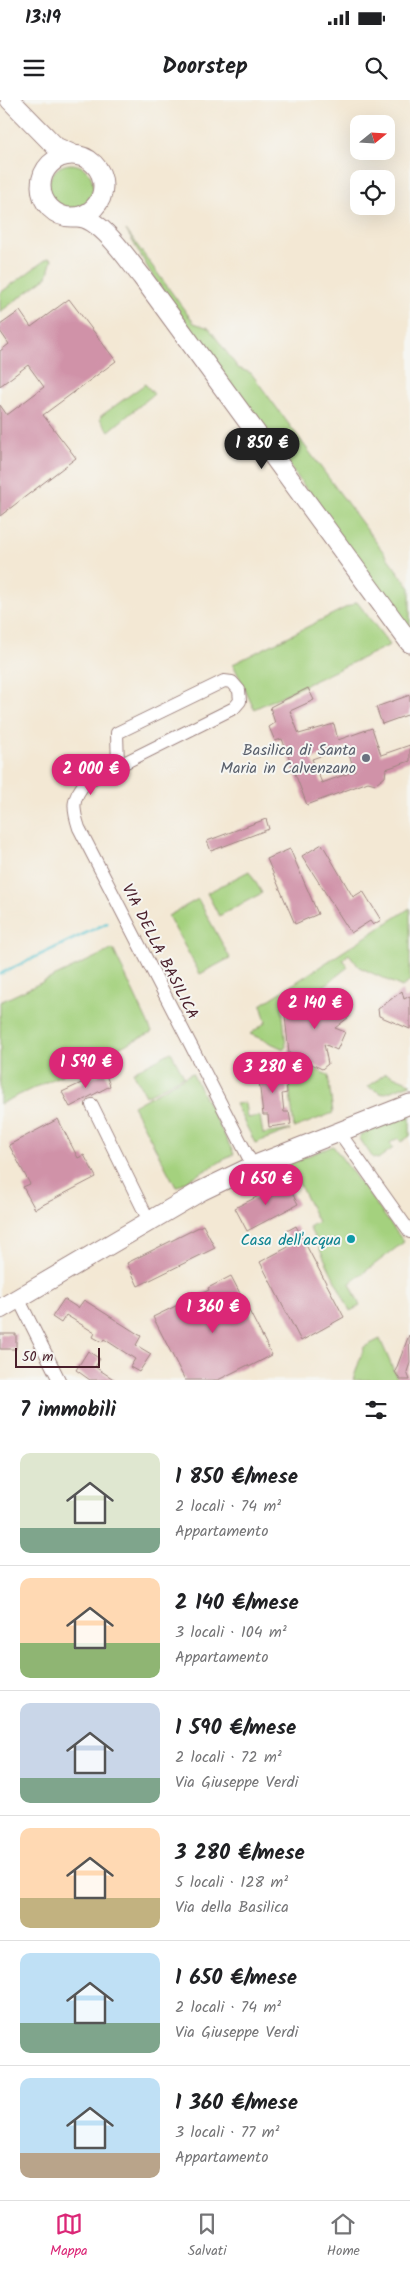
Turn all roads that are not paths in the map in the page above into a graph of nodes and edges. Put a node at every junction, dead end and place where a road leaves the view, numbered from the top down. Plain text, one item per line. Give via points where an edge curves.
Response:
1 (12, 103) edge
2 (74, 155) junction
3 (44, 173) junction
4 (102, 189) junction
5 (76, 216) junction
6 (142, 277) junction
7 (410, 642) edge
8 (118, 766) junction
9 (410, 1104) edge
10 (92, 1105) dead end
11 (339, 1132) junction
12 (253, 1166) junction
13 (149, 1221) junction
14 (410, 1232) edge
15 (18, 1298) junction
16 (0, 1309) edge
17 (59, 1380) edge

1 - 2 street via 56,147
1 - 3 street via 40,150
2 - 3 street via 57,159
2 - 4 street via 96,167
3 - 5 street via 41,186 47,204 61,215
4 - 5 street via 94,207
4 - 6 street via 102,204 108,218
5 - 6 street via 88,218 97,225
6 - 7 street
8 - 8 street, VIA DELLA BASILICA via 234,708 240,701 239,690 232,682 224,682 117,733
8 - 12 street, VIA DELLA BASILICA via 86,782 76,794 74,812 79,828
9 - 11 street
10 - 13 street
11 - 12 street
11 - 14 street
12 - 13 street
13 - 15 street
15 - 16 street
15 - 17 street

